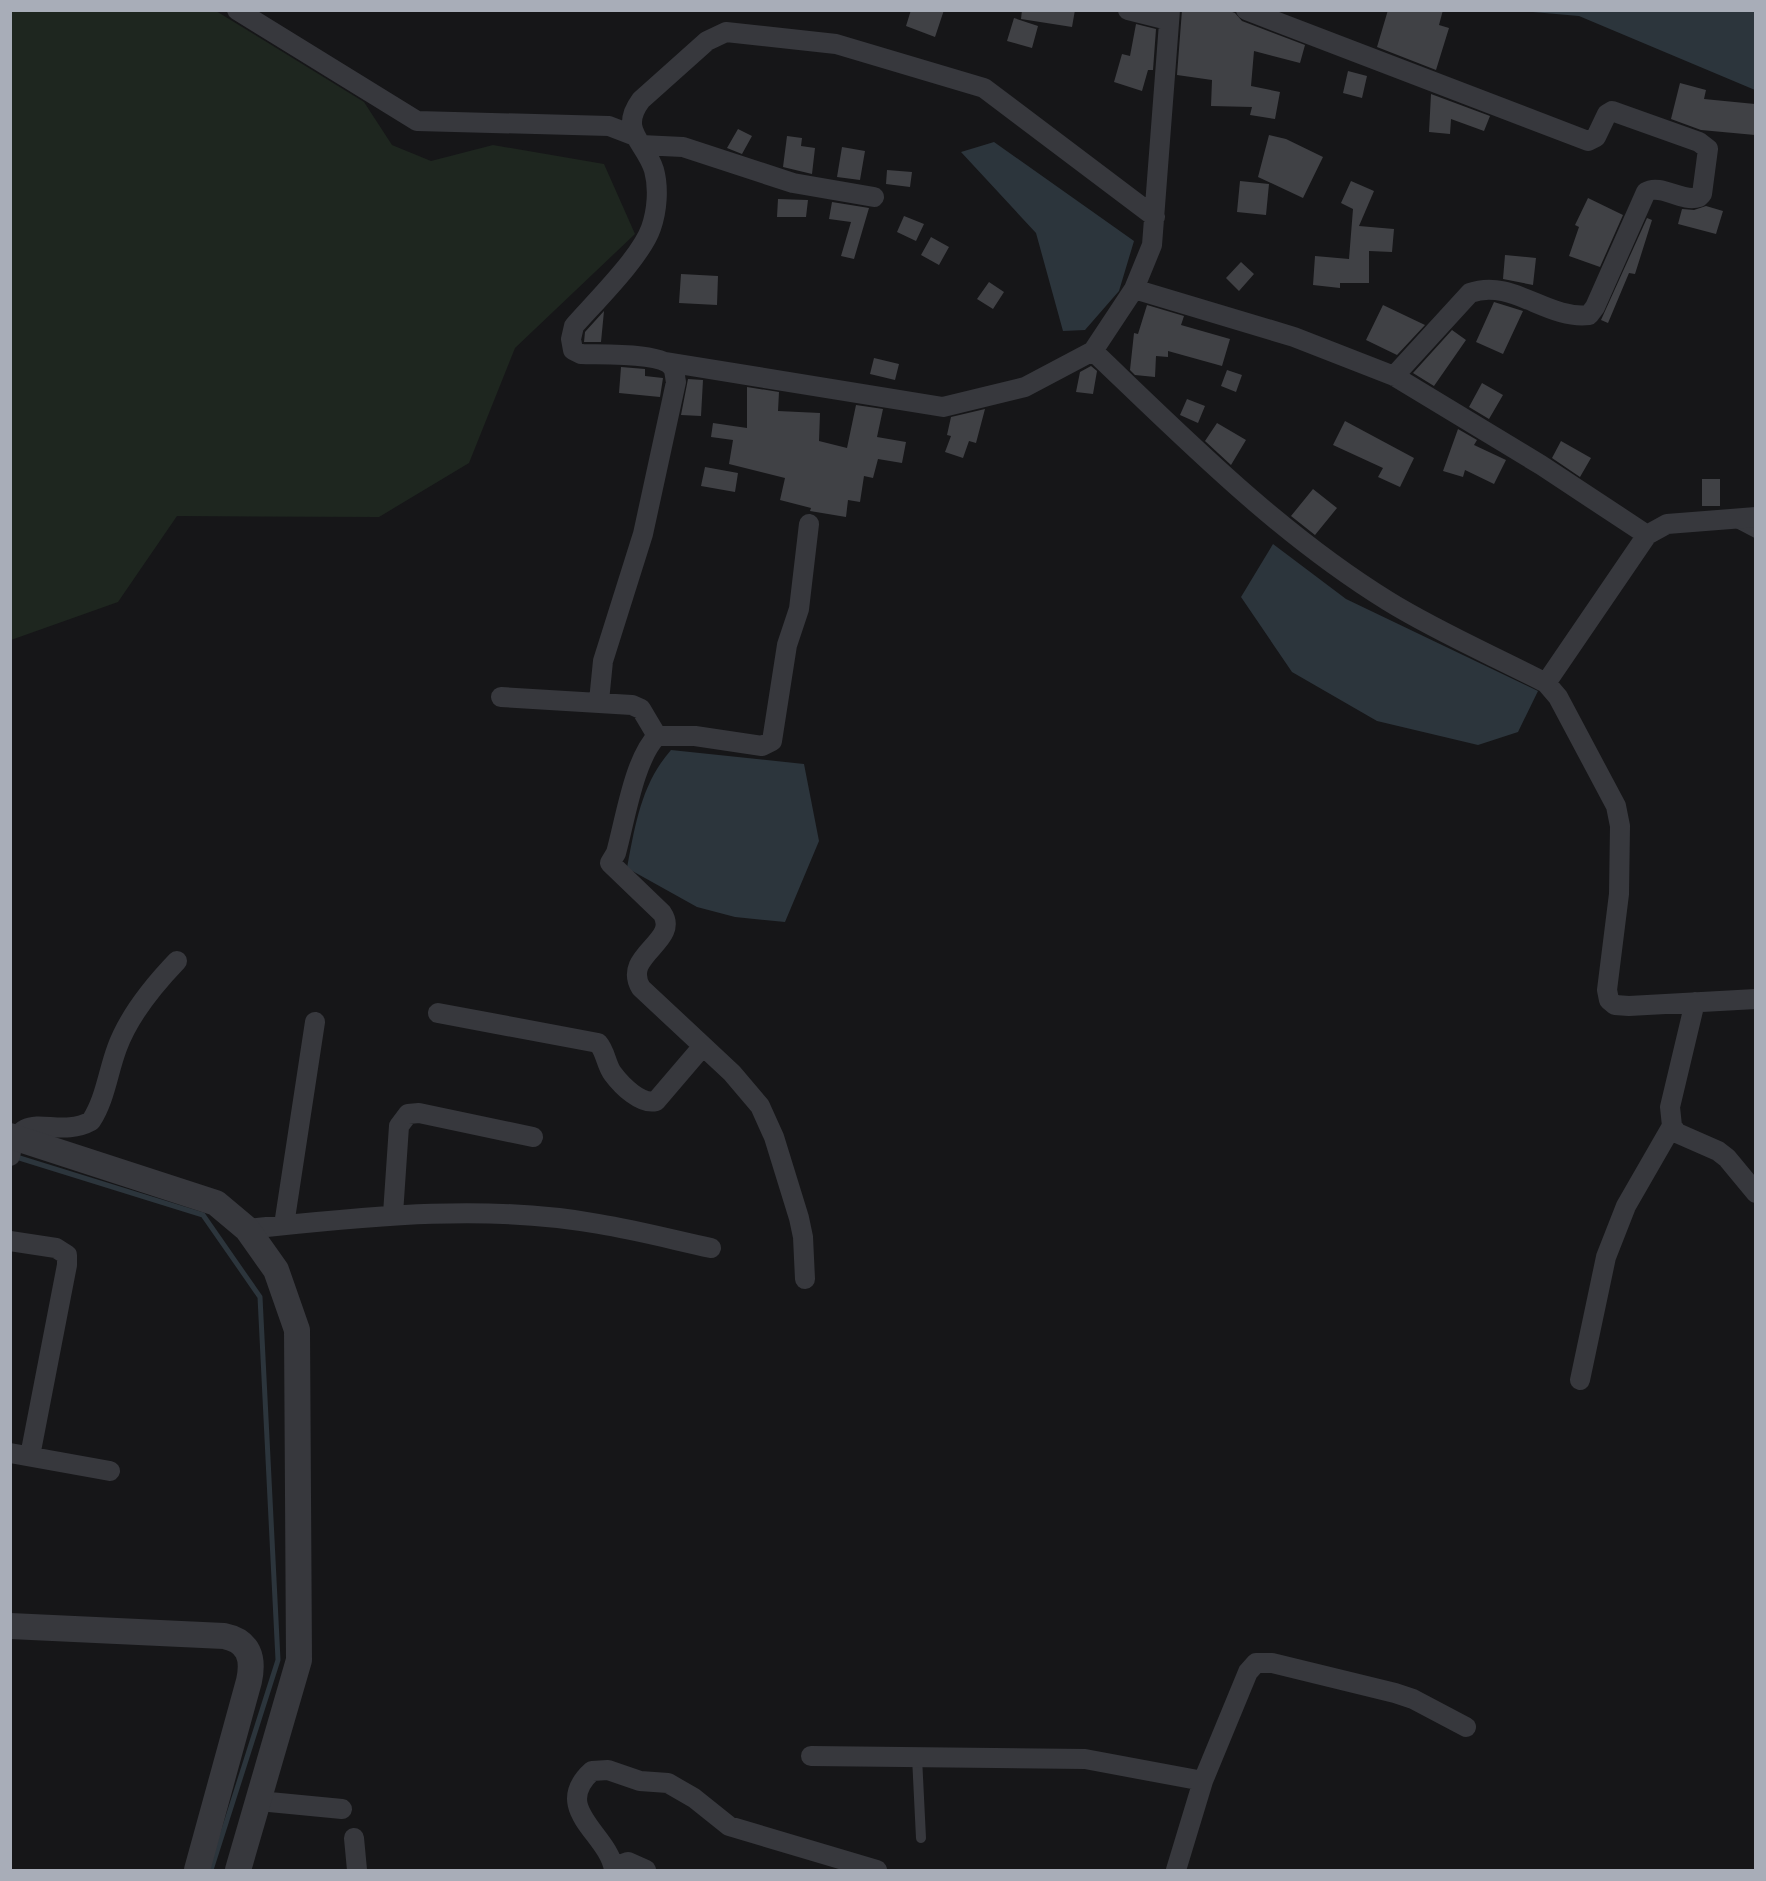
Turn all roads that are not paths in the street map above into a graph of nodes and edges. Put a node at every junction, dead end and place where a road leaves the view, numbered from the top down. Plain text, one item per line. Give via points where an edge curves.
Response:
1 (237, 10) edge
2 (1128, 10) edge
3 (1246, 10) edge
4 (1169, 15) edge
5 (638, 141) junction
6 (874, 197) dead end
7 (1155, 217) junction
8 (1134, 289) junction
9 (1093, 351) junction
10 (666, 362) junction
11 (1394, 376) junction
12 (1755, 517) edge
13 (1730, 519) junction
14 (809, 524) dead end
15 (1755, 533) edge
16 (1647, 535) junction
17 (1546, 683) junction
18 (501, 697) dead end
19 (599, 701) junction
20 (657, 736) junction
21 (177, 961) dead end
22 (1755, 999) edge
23 (1695, 1002) junction
24 (438, 1013) dead end
25 (315, 1022) dead end
26 (703, 1046) junction
27 (1672, 1126) junction
28 (533, 1137) dead end
29 (12, 1143) edge
30 (1755, 1193) edge
31 (393, 1214) junction
32 (284, 1226) junction
33 (248, 1229) junction
34 (10, 1241) edge
35 (711, 1248) dead end
36 (805, 1278) dead end
37 (1580, 1380) dead end
38 (10, 1453) edge
39 (30, 1455) junction
40 (110, 1471) dead end
41 (10, 1626) edge
42 (1466, 1727) dead end
43 (811, 1756) dead end
44 (917, 1757) junction
45 (1203, 1781) junction
46 (259, 1801) junction
47 (342, 1809) dead end
48 (354, 1838) dead end
49 (921, 1838) dead end
50 (614, 1869) edge
51 (197, 1870) edge
52 (238, 1870) edge
53 (357, 1870) edge
54 (646, 1870) edge
55 (877, 1870) edge
56 (1176, 1870) edge

1 - 5 street via 417,121 609,126
2 - 4 street
3 - 11 street via 1588,141 1596,137 1612,111 1699,142 1708,149 1699,197 1654,189 1644,194 1589,315 1568,314 1497,289 1483,288 1470,293
4 - 7 street
5 - 6 street via 683,147 793,183
5 - 7 street via 631,122 633,111 707,40 726,32 836,44 984,88
5 - 10 street via 657,181 651,230 574,326 571,339 573,350 581,354
7 - 8 street via 1152,245
8 - 9 street
8 - 11 street via 1294,337
9 - 10 street via 1025,387 943,407
9 - 17 street via 1213,466 1304,542 1388,602
10 - 19 street via 673,369 676,382 644,534 603,661
11 - 16 street
12 - 13 street
13 - 15 lane
13 - 16 street via 1667,524
14 - 20 street via 799,609 787,645 772,741 762,746 695,736
16 - 17 street
17 - 23 street via 1558,697 1609,790 1618,816 1619,894 1609,1000 1629,1006
18 - 19 street
19 - 20 street via 639,708
20 - 26 street via 639,769 610,863 666,920 663,933 638,965 637,980
21 - 29 street via 157,981 130,1020 91,1121 62,1129 31,1126 19,1131
22 - 23 street
23 - 27 street via 1670,1107
24 - 26 street via 598,1044 613,1074 648,1103 656,1101
25 - 32 street
26 - 36 street via 746,1087 765,1116 804,1237
27 - 30 street via 1677,1133 1727,1158
27 - 37 street via 1626,1206 1606,1257
28 - 31 street via 408,1114 399,1126
29 - 33 street via 216,1203
31 - 32 street
31 - 35 street via 495,1214 598,1223
32 - 33 street
33 - 46 street via 276,1270 297,1330 298,1660
34 - 39 street via 56,1248 67,1255
38 - 39 street
39 - 40 street
41 - 51 street via 224,1636 240,1641 249,1652 249,1681
42 - 45 street via 1395,1693 1260,1662 1248,1672
43 - 44 street
44 - 45 street via 1085,1759
44 - 49 lane
45 - 56 street
46 - 47 street
46 - 52 street
48 - 53 street
50 - 54 street via 628,1862
50 - 55 street via 607,1851 578,1809 580,1787 592,1770 668,1783 688,1793 729,1826

